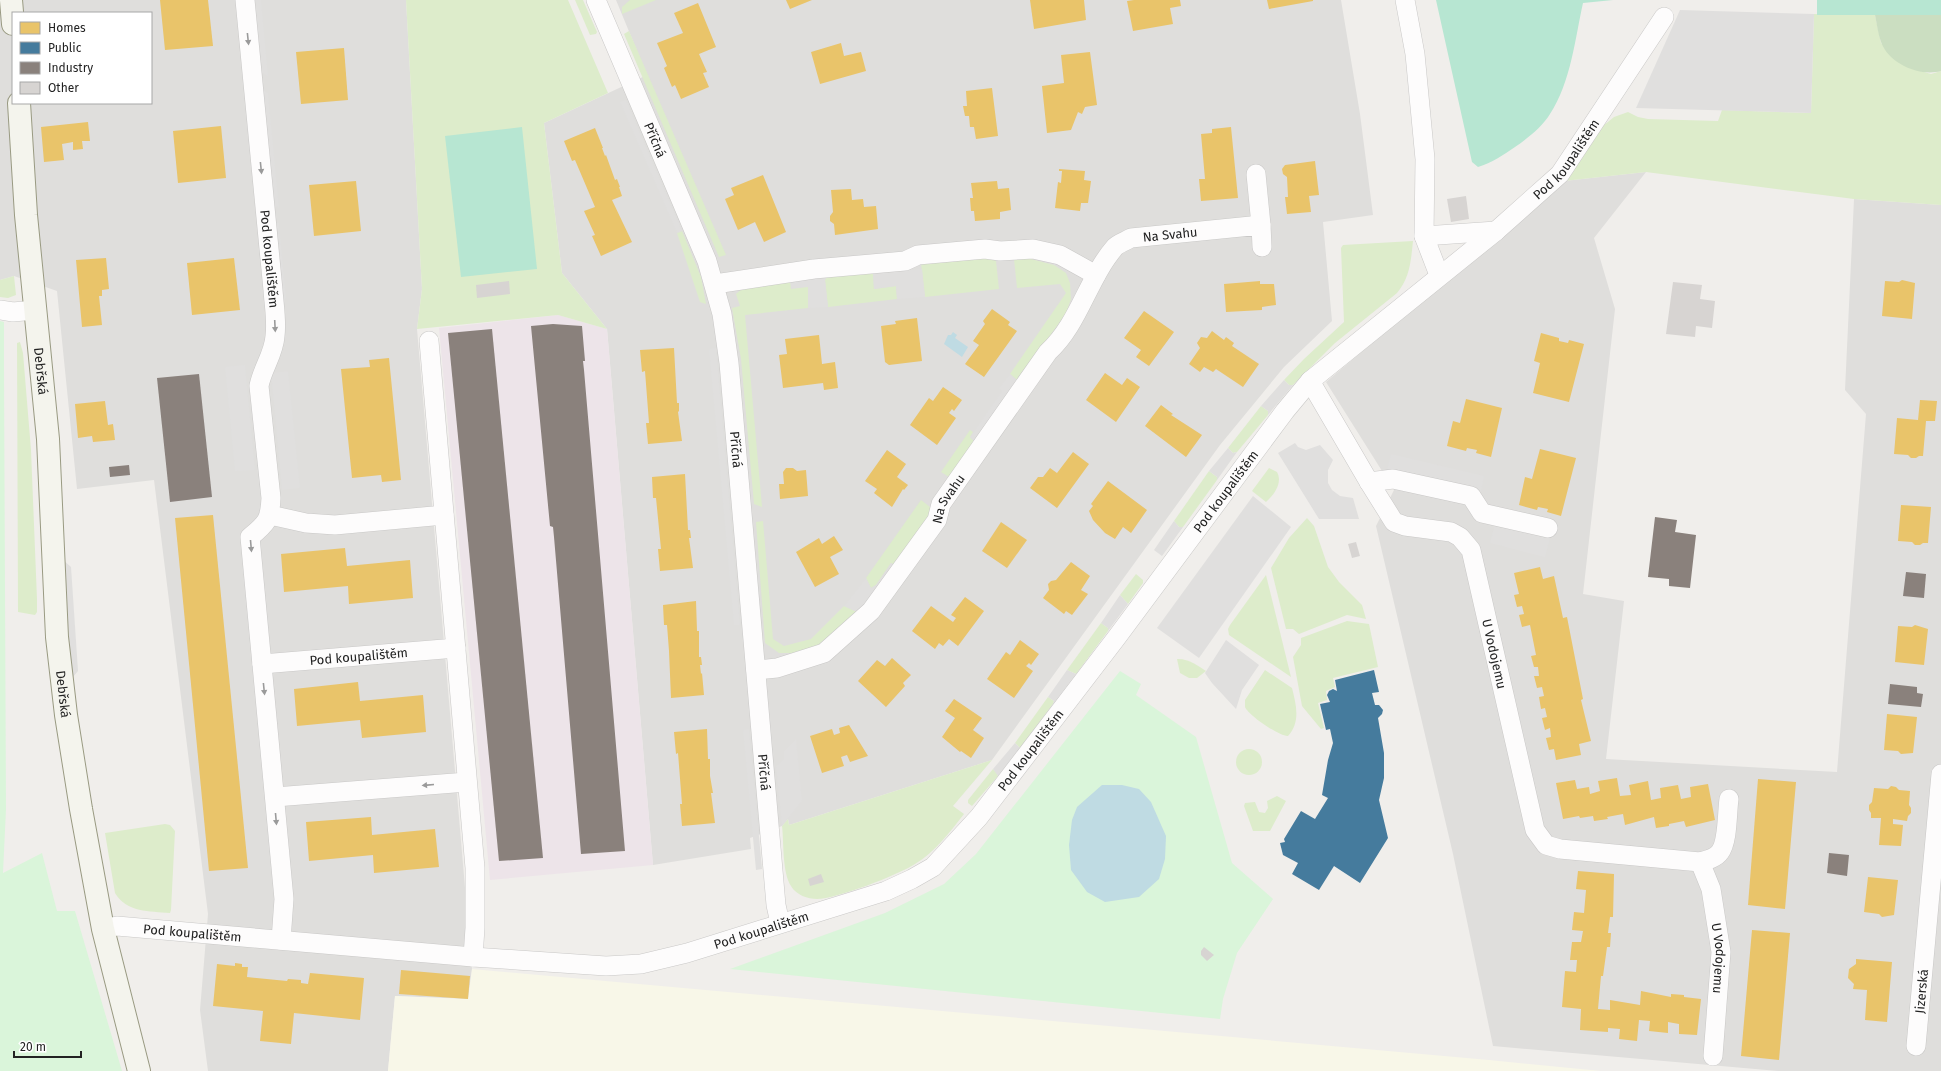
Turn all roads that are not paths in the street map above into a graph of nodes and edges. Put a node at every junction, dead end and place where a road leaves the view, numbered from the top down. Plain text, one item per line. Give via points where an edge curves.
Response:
1 (11, 0) edge
2 (245, 0) edge
3 (1405, 0) edge
4 (601, 2) edge
5 (12, 12) edge
6 (1664, 17) dead end
7 (19, 104) edge
8 (1256, 174) dead end
9 (1261, 225) junction
10 (1496, 231) junction
11 (1424, 236) junction
12 (1262, 247) dead end
13 (1096, 275) junction
14 (1439, 275) junction
15 (715, 284) junction
16 (0, 310) edge
17 (35, 310) junction
18 (429, 341) dead end
19 (1310, 381) junction
20 (1369, 482) junction
21 (270, 515) junction
22 (444, 515) junction
23 (1548, 528) dead end
24 (456, 648) junction
25 (262, 664) junction
26 (756, 670) junction
27 (1941, 774) edge
28 (467, 782) junction
29 (274, 797) junction
30 (1729, 799) dead end
31 (1700, 862) junction
32 (780, 923) junction
33 (103, 929) junction
34 (1934, 938) edge
35 (281, 940) junction
36 (472, 957) junction
37 (1916, 1046) dead end
38 (1713, 1056) dead end
39 (139, 1071) edge

1 - 5 main road
2 -> 21 street, Pod koupalištěm via 273,290 275,336 259,386 271,498
3 - 11 street via 1416,54 1425,159
4 - 15 street, Příčná
6 - 10 street, Pod koupalištěm via 1560,174
7 - 17 main road, Debřská
8 - 9 street
9 - 12 street
9 - 13 street, Na Svahu via 1131,238 1116,246
10 - 11 street
10 - 14 street, Pod koupalištěm
11 - 14 street
13 - 15 street via 1060,255 1033,249 985,249 918,255 905,261 814,269
13 - 26 street, Na Svahu via 1056,344 945,498 937,520 871,611 824,653 777,668
14 - 19 street, Pod koupalištěm
15 - 26 street, Příčná via 728,345
16 - 17 street
17 - 33 main road, Debřská via 48,439 57,637 77,785
18 - 22 street
19 - 20 street, U Vodojemu
19 - 32 street, Pod koupalištěm via 979,817 933,867 912,880 886,891
20 - 23 street via 1392,479 1471,496 1482,513
20 - 31 street, U Vodojemu via 1394,522 1404,526 1452,532 1471,550 1535,830 1546,845 1560,849
21 - 22 street via 306,524 335,526
21 -> 25 street via 250,537
22 - 24 street
24 - 25 street, Pod koupalištěm
24 - 28 street
25 -> 29 street
26 - 32 street, Příčná via 776,905
27 - 34 street, Jizerská
28 -> 29 street
28 - 36 street via 475,868 475,928
29 -> 35 street via 284,899
30 - 31 street via 1724,844 1720,852 1711,859
31 - 38 street, U Vodojemu via 1711,889 1720,952
32 - 36 street, Pod koupalištěm via 686,953 641,964 606,966
33 - 35 street, Pod koupalištěm via 117,926
33 - 39 main road, Debřská
34 - 37 street, Jizerská
35 - 36 street, Pod koupalištěm

